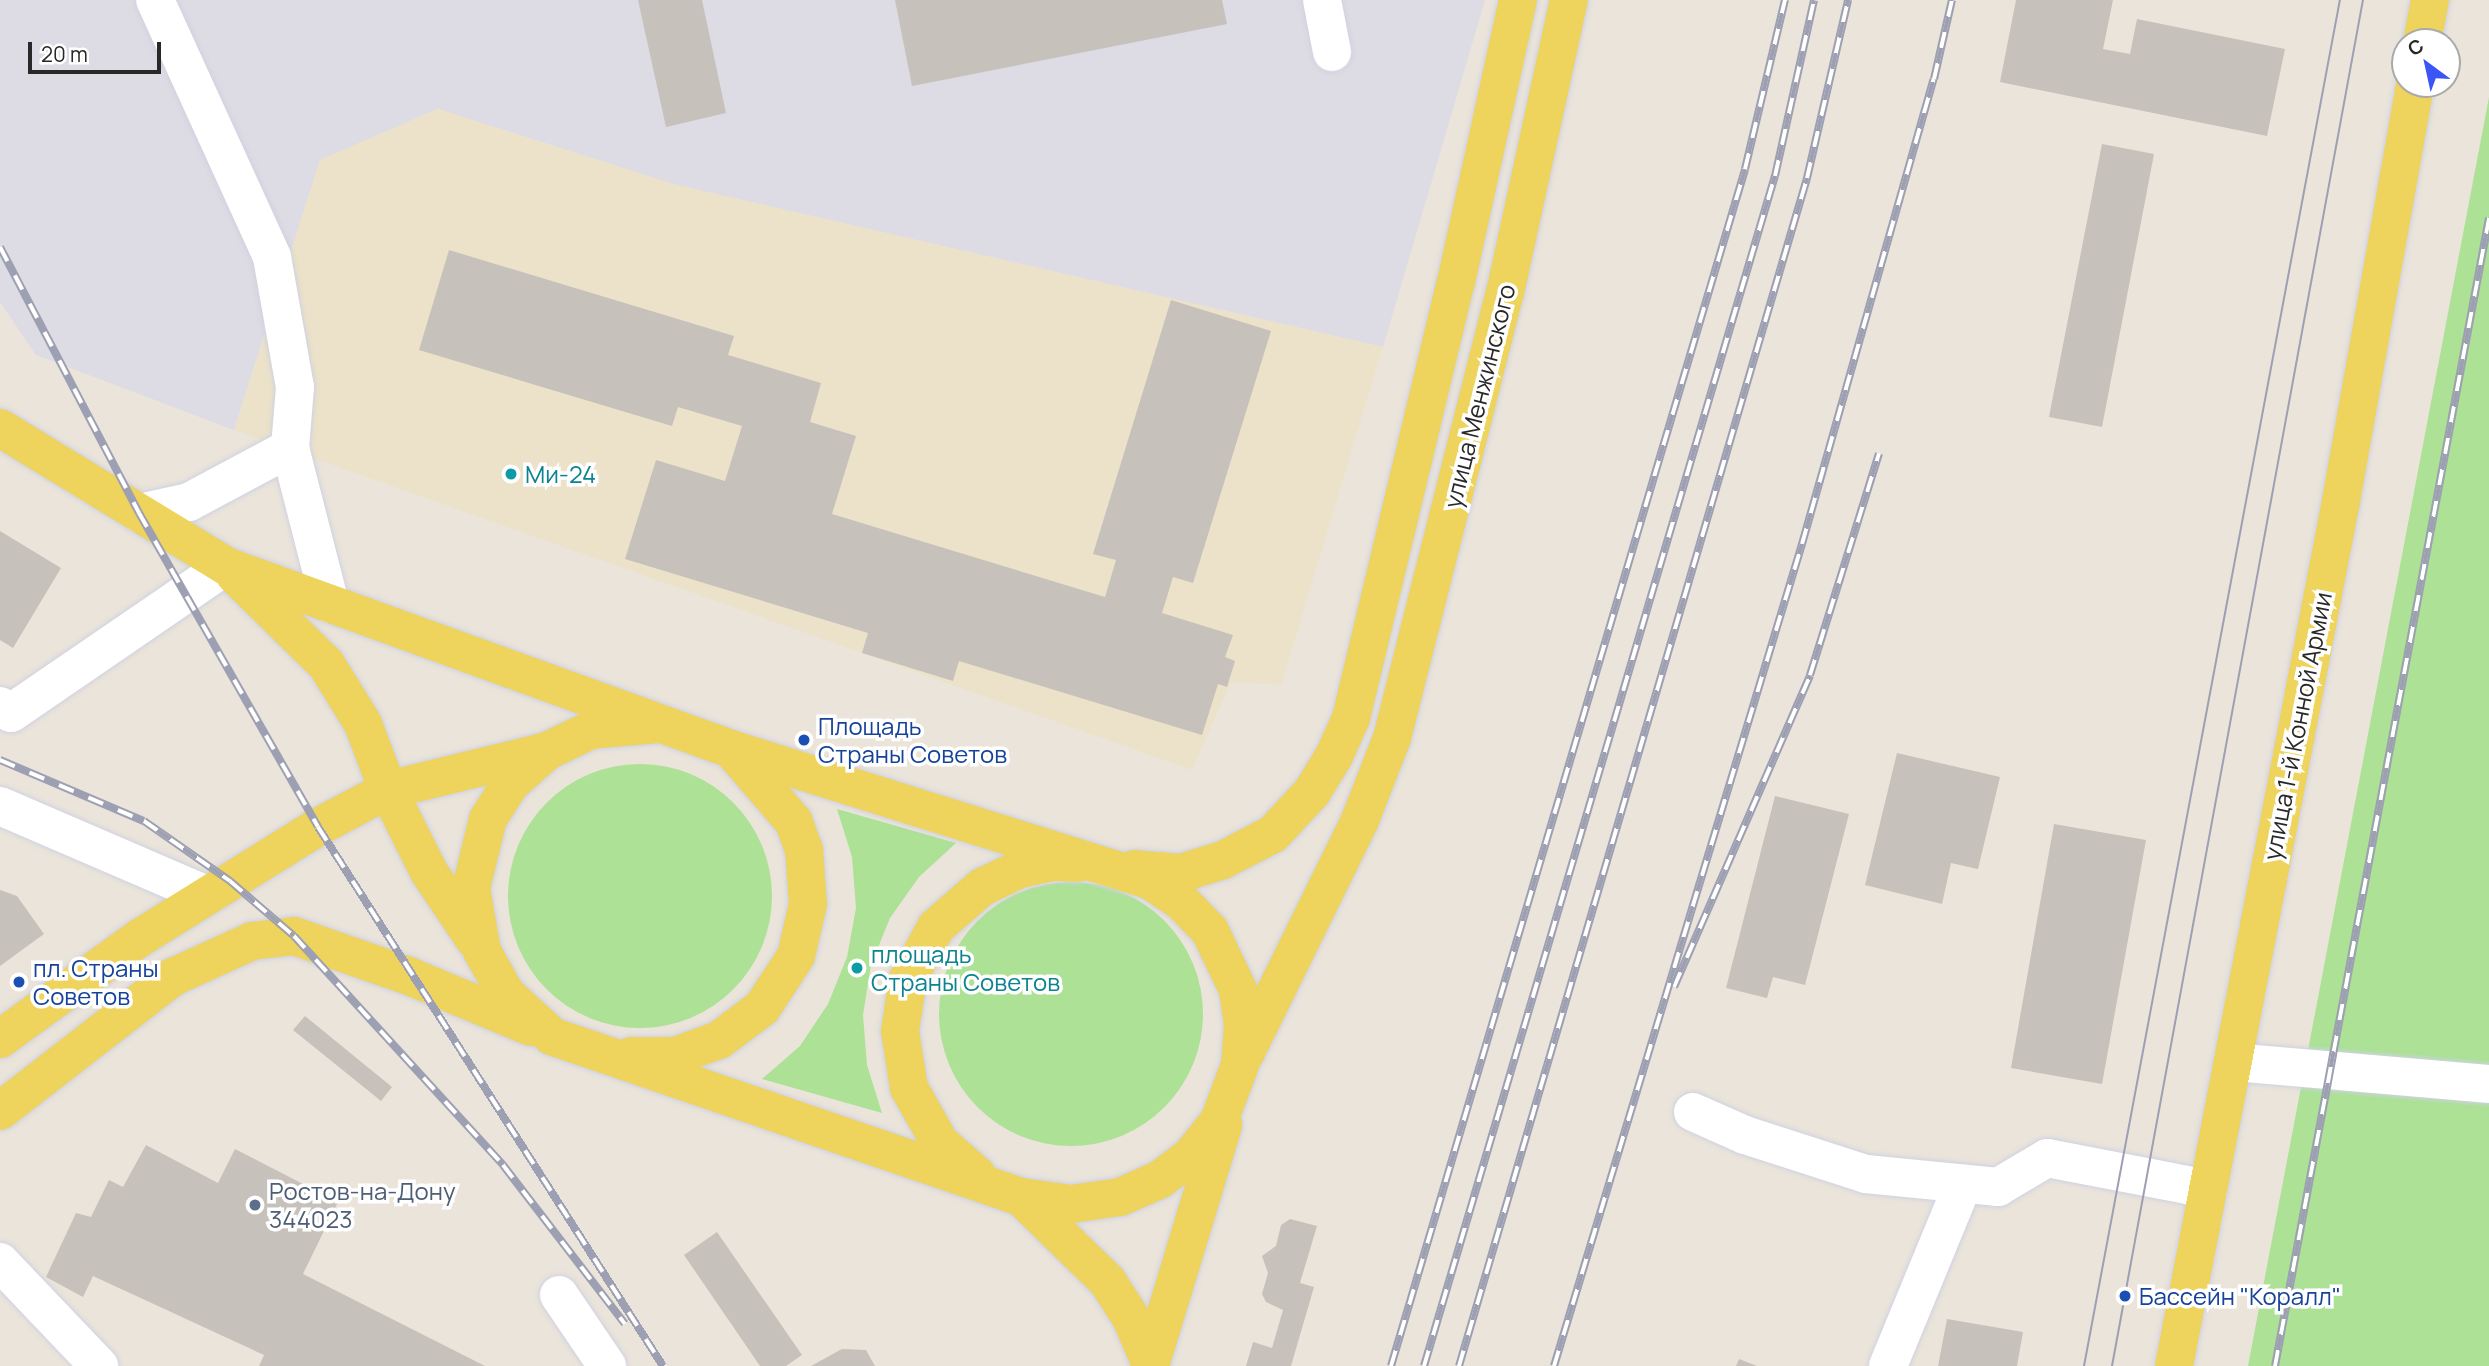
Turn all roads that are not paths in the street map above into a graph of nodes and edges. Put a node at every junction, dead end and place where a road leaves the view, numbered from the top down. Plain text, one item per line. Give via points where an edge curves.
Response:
1 (155, 0) edge
2 (1322, 0) edge
3 (1518, 0) edge
4 (1569, 0) edge
5 (2430, 0) edge
6 (2425, 28) edge
7 (1332, 52) dead end
8 (2412, 98) edge
9 (0, 428) edge
10 (290, 448) junction
11 (139, 513) junction
12 (226, 566) junction
13 (330, 604) junction
14 (0, 706) edge
15 (660, 724) junction
16 (731, 749) junction
17 (547, 751) junction
18 (388, 790) junction
19 (0, 806) edge
20 (1112, 866) junction
21 (207, 895) junction
22 (482, 951) junction
23 (552, 1036) junction
24 (0, 1039) edge
25 (604, 1056) junction
26 (2233, 1062) junction
27 (1237, 1076) junction
28 (2489, 1084) edge
29 (0, 1111) edge
30 (1693, 1112) dead end
31 (1963, 1184) junction
32 (2208, 1189) junction
33 (1013, 1194) junction
34 (0, 1262) edge
35 (559, 1295) dead end
36 (89, 1363) edge
37 (607, 1366) edge
38 (1150, 1366) edge
39 (1888, 1366) edge
40 (2174, 1366) edge

1 - 10 street via 272,257 295,387
2 - 7 street
3 - 20 main road, улица Менжинского via 1456,282 1357,692 1334,756 1312,792 1273,834 1223,860 1181,873
4 - 27 main road, улица Менжинского via 1502,307 1392,738 1360,820
5 - 6 main road
8 - 26 main road, улица 1-й Конной Армии
9 - 11 main road
10 - 11 street via 189,502
10 - 13 street
11 - 12 main road
12 - 13 main road
12 - 14 street via 10,713
12 - 18 main road via 326,664 363,724
13 - 15 main road
15 - 16 main road
15 - 17 main road via 591,730
16 - 20 main road
16 - 25 main road via 794,822 804,850 808,904 796,956 762,1008 719,1040 675,1056
17 - 18 main road
17 - 22 main road via 510,783 488,819 471,888
18 - 21 main road via 274,851
18 - 22 main road via 429,872
19 - 21 street
20 - 27 main road via 1151,881 1182,902 1210,931 1238,990 1243,1024
20 - 33 main road via 1054,862 1020,869 982,887 936,927 908,979 900,1031 902,1059 919,1112 940,1143 969,1171
21 - 24 main road
22 - 23 main road via 506,994
23 - 25 main road
23 - 29 main road via 409,976 294,936 252,941 173,977
25 - 33 main road
26 - 28 street
26 - 32 main road, улица 1-й Конной Армии
27 - 33 main road via 1219,1121 1191,1156 1161,1180 1120,1197 1072,1204
27 - 38 main road
30 - 31 street via 1745,1135 1866,1174
31 - 32 street via 1998,1186 2047,1158
31 - 39 street
32 - 40 main road, улица 1-й Конной Армии
33 - 38 main road via 1108,1282 1131,1318
34 - 36 street
35 - 37 street

